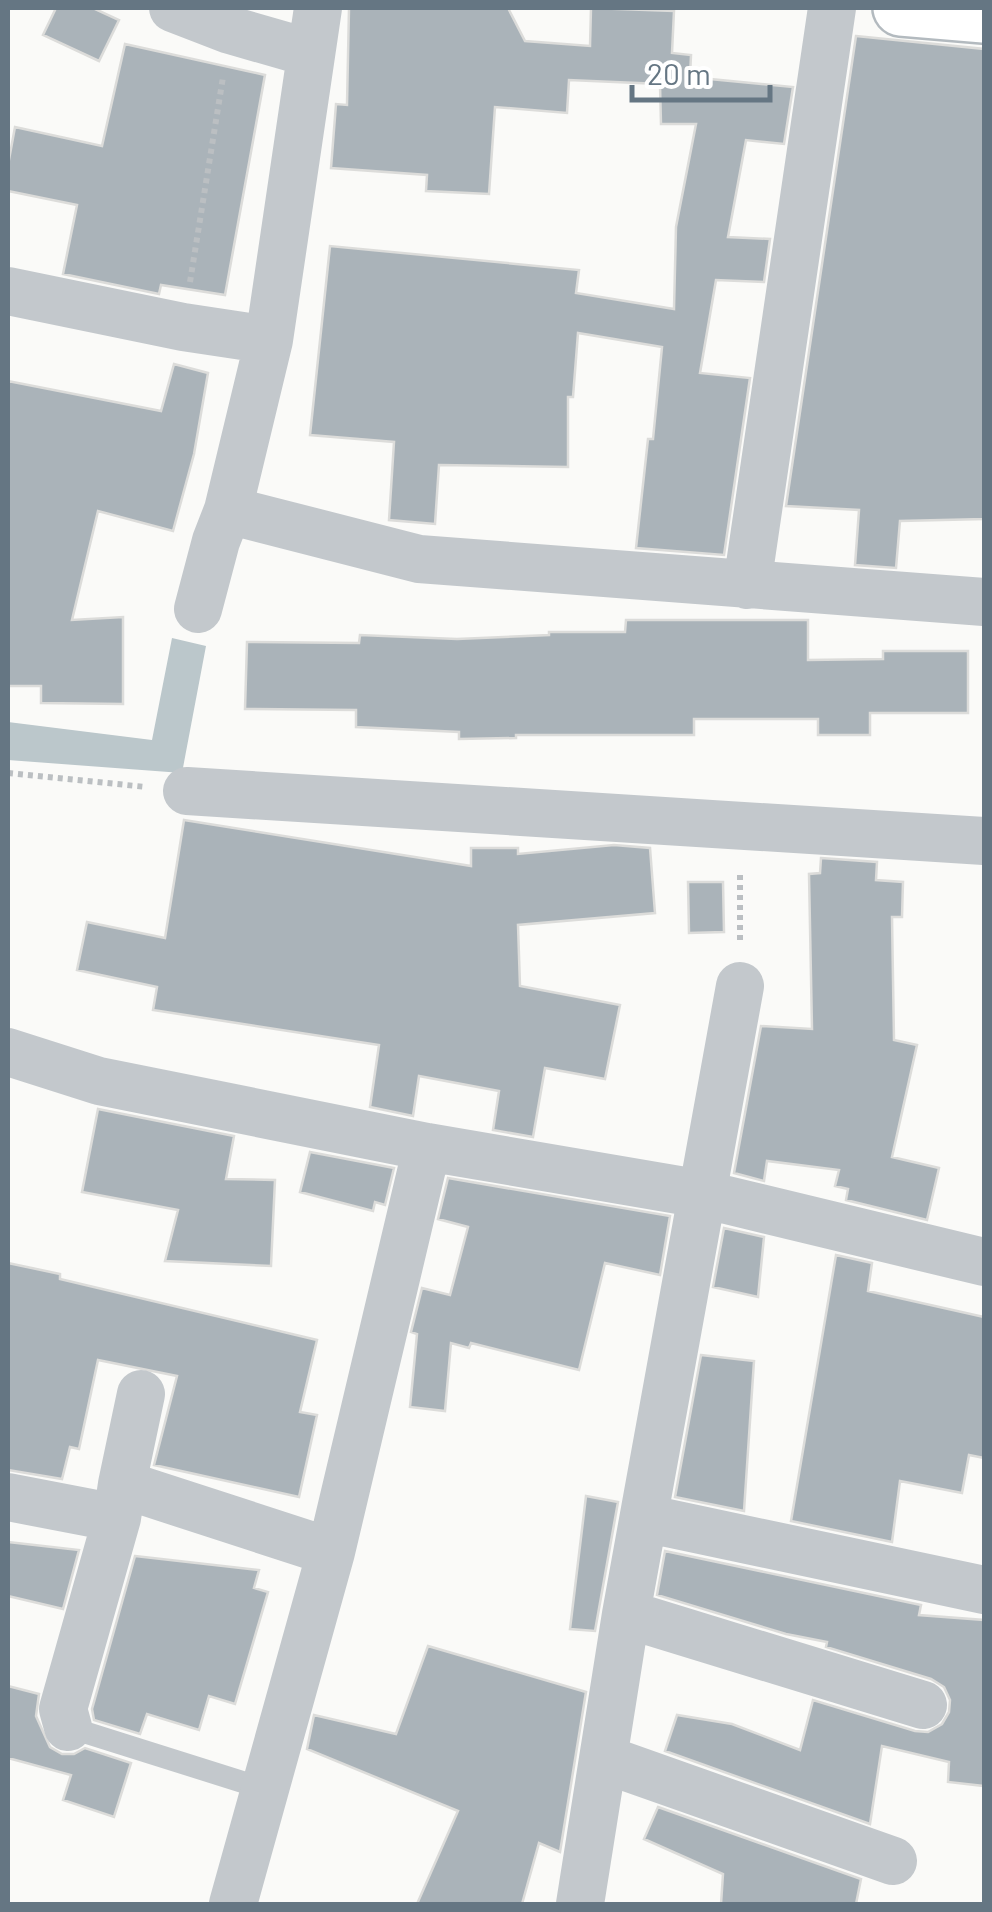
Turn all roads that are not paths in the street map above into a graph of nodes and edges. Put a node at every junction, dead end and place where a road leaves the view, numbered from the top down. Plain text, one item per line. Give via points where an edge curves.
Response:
1 (173, 8) edge
2 (832, 8) edge
3 (901, 8) edge
4 (984, 15) edge
5 (314, 30) edge
6 (8, 291) edge
7 (270, 340) junction
8 (228, 510) junction
9 (747, 585) junction
10 (984, 602) edge
11 (198, 609) dead end
12 (187, 791) road end
13 (984, 842) edge
14 (740, 986) road end
15 (8, 1052) edge
16 (427, 1146) junction
17 (702, 1194) junction
18 (984, 1262) edge
19 (141, 1394) dead end
20 (8, 1497) edge
21 (120, 1501) junction
22 (644, 1518) junction
23 (330, 1552) junction
24 (984, 1590) edge
25 (626, 1614) junction
26 (923, 1705) dead end
27 (68, 1728) joint
28 (604, 1759) junction
29 (265, 1789) junction
30 (893, 1861) dead end
31 (233, 1904) edge
32 (580, 1904) edge

1 - 5 street via 230,30
2 - 9 street
3 - 4 street
5 - 7 street
6 - 7 street
7 - 8 street
8 - 9 street via 420,559
8 - 11 street
9 - 10 street
12 - 13 street
14 - 17 street
15 - 16 street via 99,1082
16 - 17 street
16 - 23 street
17 - 18 street
17 - 22 street
19 - 21 street
20 - 21 street
21 - 23 street
21 - 27 street via 63,1708
22 - 24 street
22 - 25 street
23 - 29 street
25 - 26 street
25 - 28 street
27 - 29 lane
28 - 30 street
28 - 32 street
29 - 31 street

